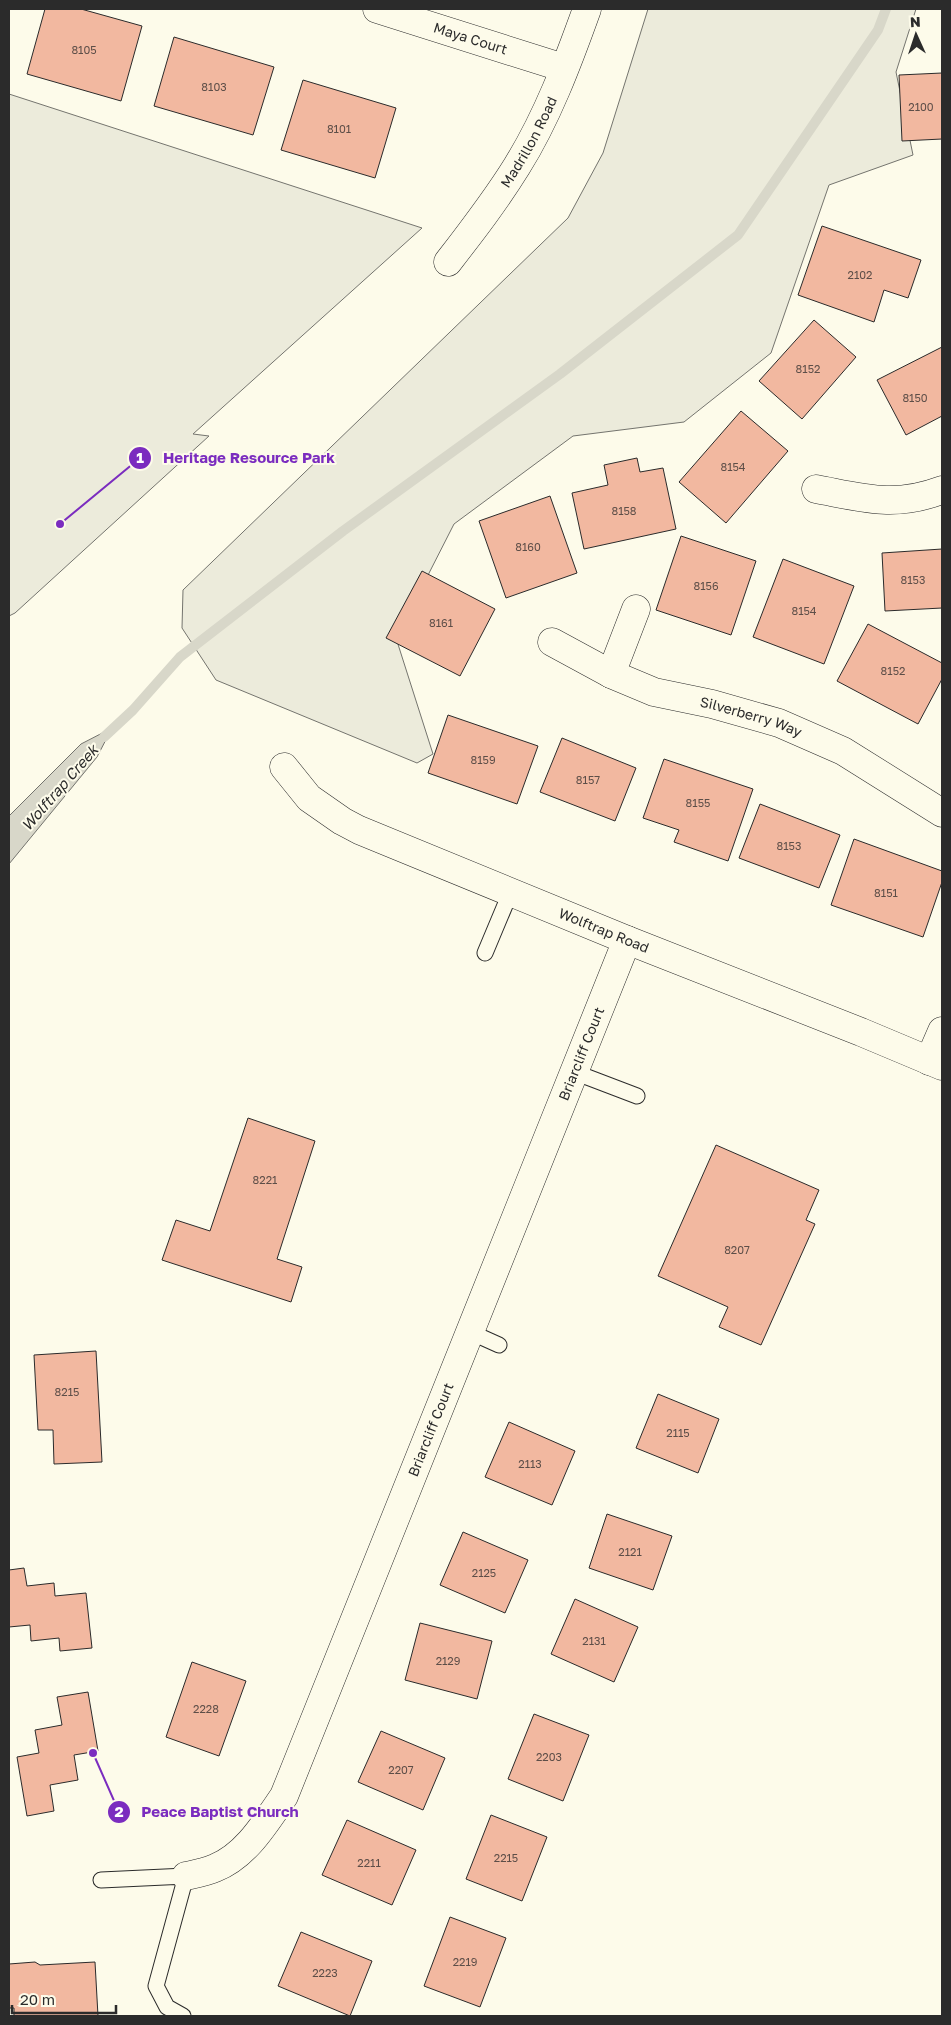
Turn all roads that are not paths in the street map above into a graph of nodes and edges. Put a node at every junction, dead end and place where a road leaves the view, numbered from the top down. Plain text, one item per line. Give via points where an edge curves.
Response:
1 (377, 9) edge
2 (587, 9) edge
3 (564, 68) junction
4 (448, 262) dead end
5 (816, 488) dead end
6 (942, 490) edge
7 (636, 609) dead end
8 (552, 642) dead end
9 (611, 674) junction
10 (284, 767) dead end
11 (942, 812) edge
12 (511, 891) junction
13 (627, 940) junction
14 (485, 953) dead end
15 (942, 1031) edge
16 (936, 1064) edge
17 (574, 1072) junction
18 (637, 1096) dead end
19 (470, 1332) junction
20 (499, 1345) dead end
21 (186, 1876) junction
22 (101, 1880) dead end
23 (183, 2016) edge

1 - 3 street, Maya Court
2 - 3 street, Madrillon Road
3 - 4 street, Madrillon Road via 518,164 487,212
5 - 6 street via 880,501 918,499
7 - 9 street
8 - 9 street, Silverberry Way
9 - 11 street, Silverberry Way via 654,692 779,723 843,751
10 - 12 street, Wolftrap Road via 309,798 342,821
12 - 13 street, Wolftrap Road
12 - 14 lane
13 - 16 street, Wolftrap Road
13 - 17 street, Briarcliff Court
15 - 16 street
17 - 18 lane
17 - 19 street, Briarcliff Court
19 - 20 lane
19 - 21 street, Briarcliff Court via 284,1796 260,1832 235,1855 217,1868
21 - 22 lane
21 - 23 lane via 156,1986 167,2007

